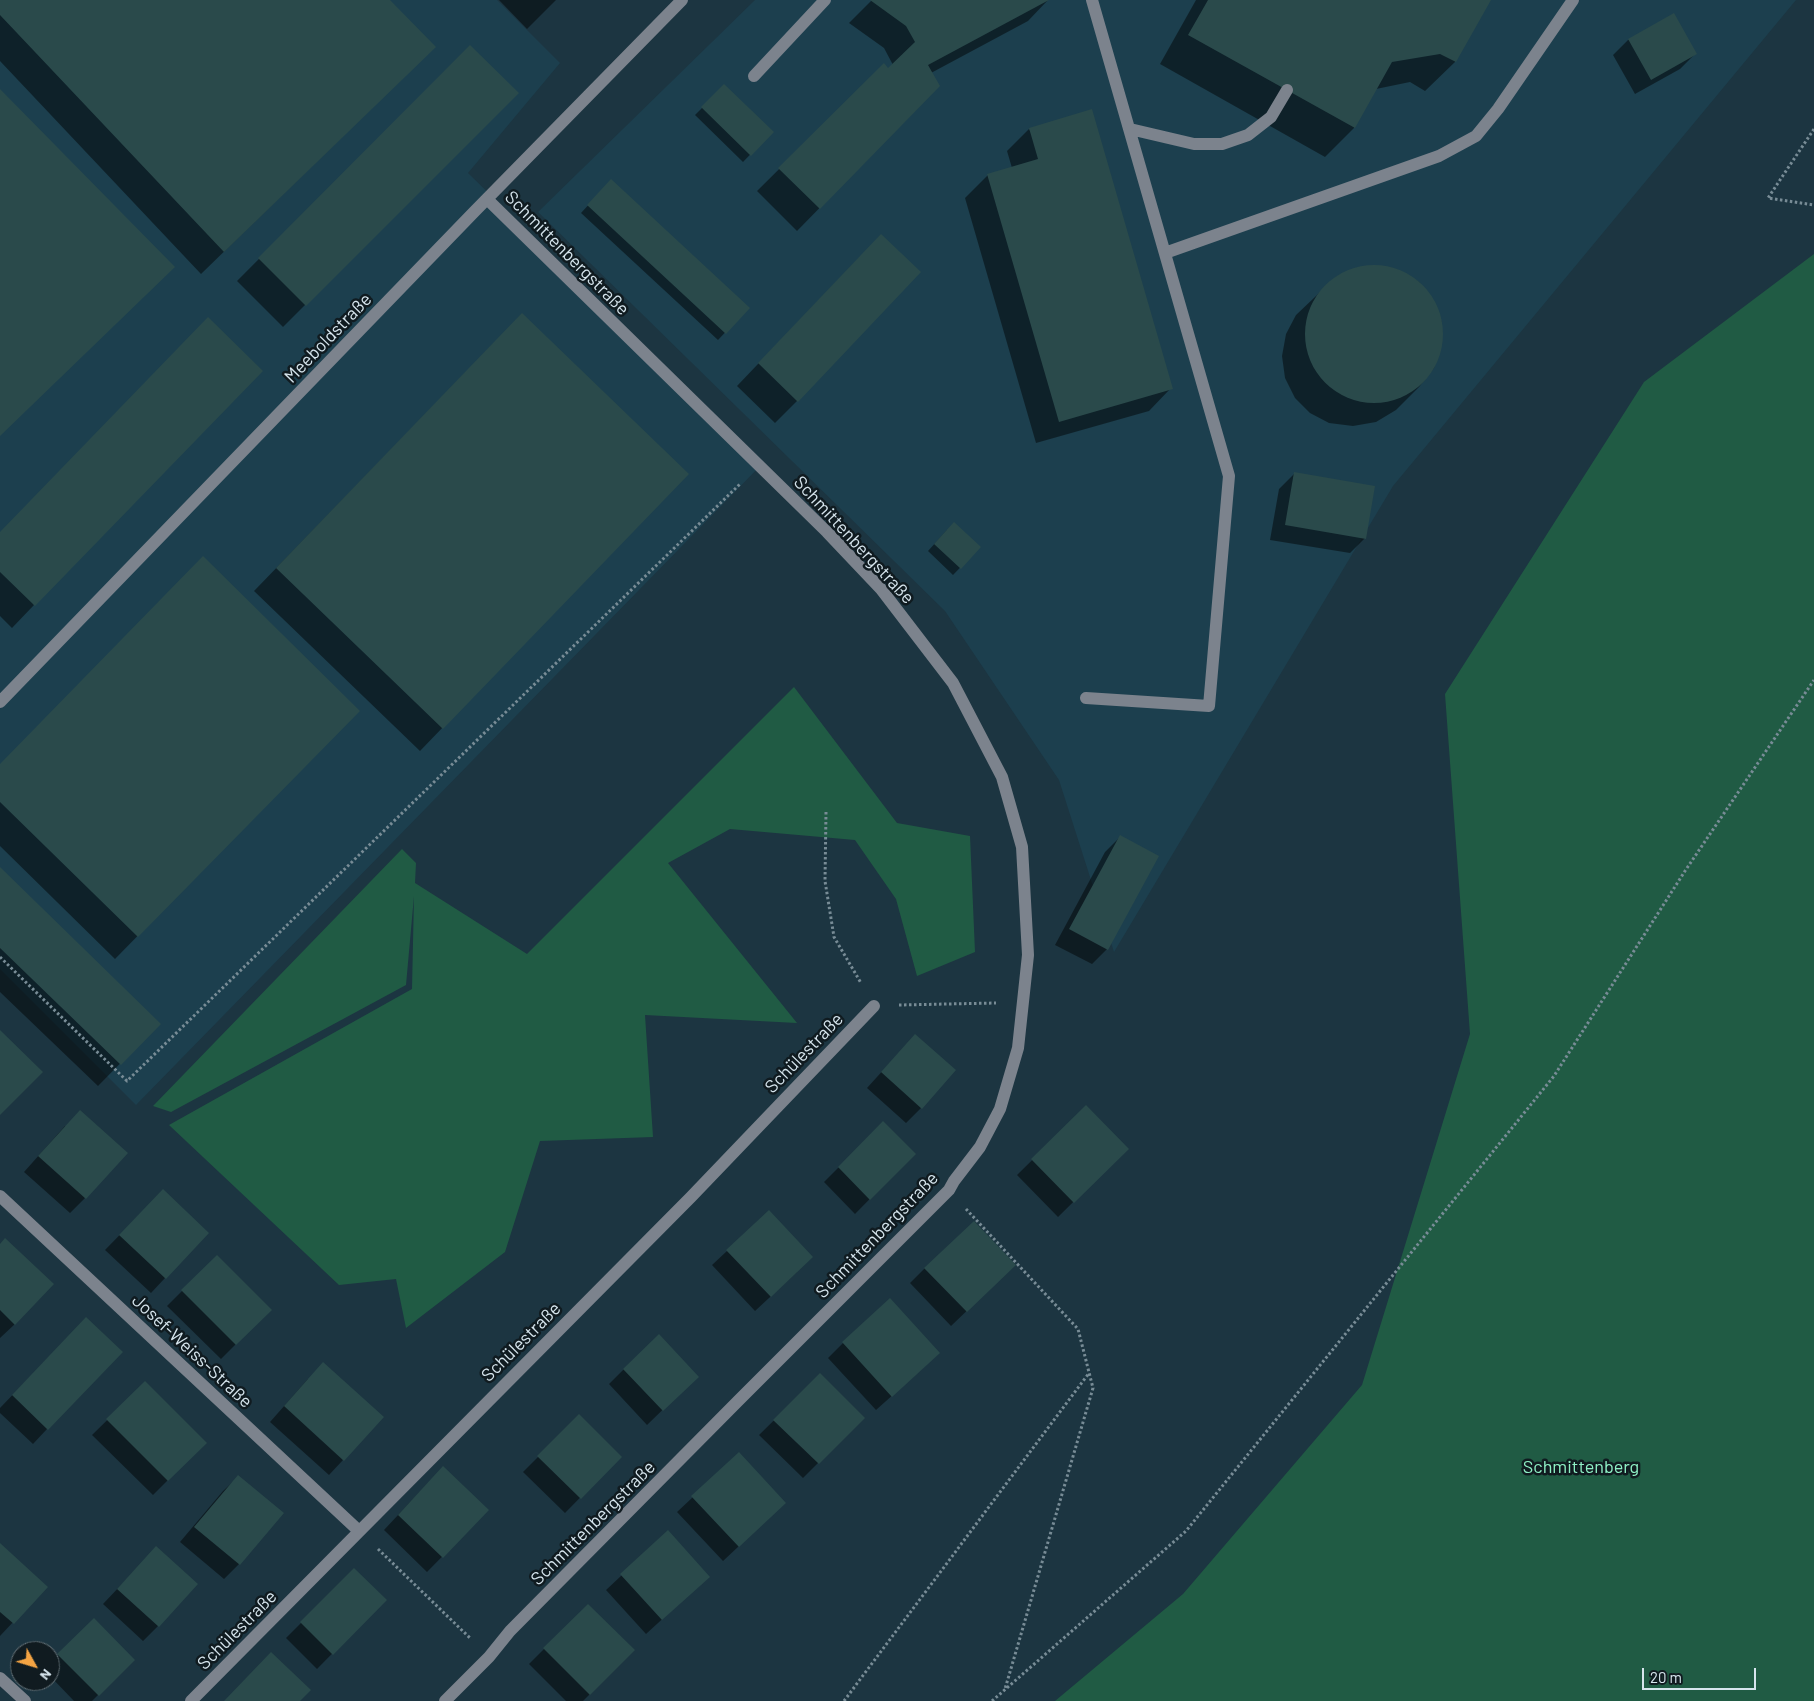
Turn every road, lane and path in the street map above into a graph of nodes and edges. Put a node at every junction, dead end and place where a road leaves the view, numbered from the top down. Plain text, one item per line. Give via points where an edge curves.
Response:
1 (682, 0) edge
2 (825, 0) edge
3 (1092, 0) edge
4 (1573, 0) edge
5 (754, 76) dead end
6 (1287, 90) dead end
7 (1130, 129) junction
8 (1814, 129) edge
9 (487, 199) junction
10 (1814, 205) edge
11 (1165, 253) junction
12 (759, 466) junction
13 (1814, 680) edge
14 (1086, 698) dead end
15 (0, 702) edge
16 (826, 812) dead end
17 (0, 956) edge
18 (1024, 1002) junction
19 (874, 1006) junction
20 (949, 1190) junction
21 (0, 1196) edge
22 (1089, 1372) junction
23 (359, 1531) junction
24 (489, 1657) junction
25 (0, 1678) edge
26 (1005, 1689) junction
27 (25, 1701) edge
28 (191, 1701) edge
29 (445, 1701) edge
30 (844, 1701) edge
31 (992, 1701) edge

1 - 9 street, Meeboldstraße
2 - 5 street
3 - 7 street
4 - 11 street via 1476,136 1439,156
6 - 7 street via 1272,116 1248,135 1222,144 1194,144
7 - 11 street
8 - 10 path via 1768,198
9 - 12 street, Schmittenbergstraße
9 - 15 street, Meeboldstraße
11 - 14 street via 1229,476 1209,706
12 - 17 path via 127,1082
12 - 18 street, Schmittenbergstraße via 881,589 953,683 1002,777 1022,847 1028,956
13 - 26 path via 1685,871 1554,1076 1186,1532
16 - 19 path via 825,881 834,938
18 - 19 path
18 - 20 street, Schmittenbergstraße via 1018,1048 1000,1109 980,1146
19 - 23 street, Schülestraße via 691,1197
20 - 22 path via 1078,1329
20 - 24 street, Schmittenbergstraße via 510,1631
21 - 23 street, Josef-Weiss-Straße
22 - 26 path via 1093,1388
22 - 30 path
23 - 24 path
23 - 28 street, Schülestraße
24 - 29 street, Schmittenbergstraße
25 - 27 street
26 - 31 path

